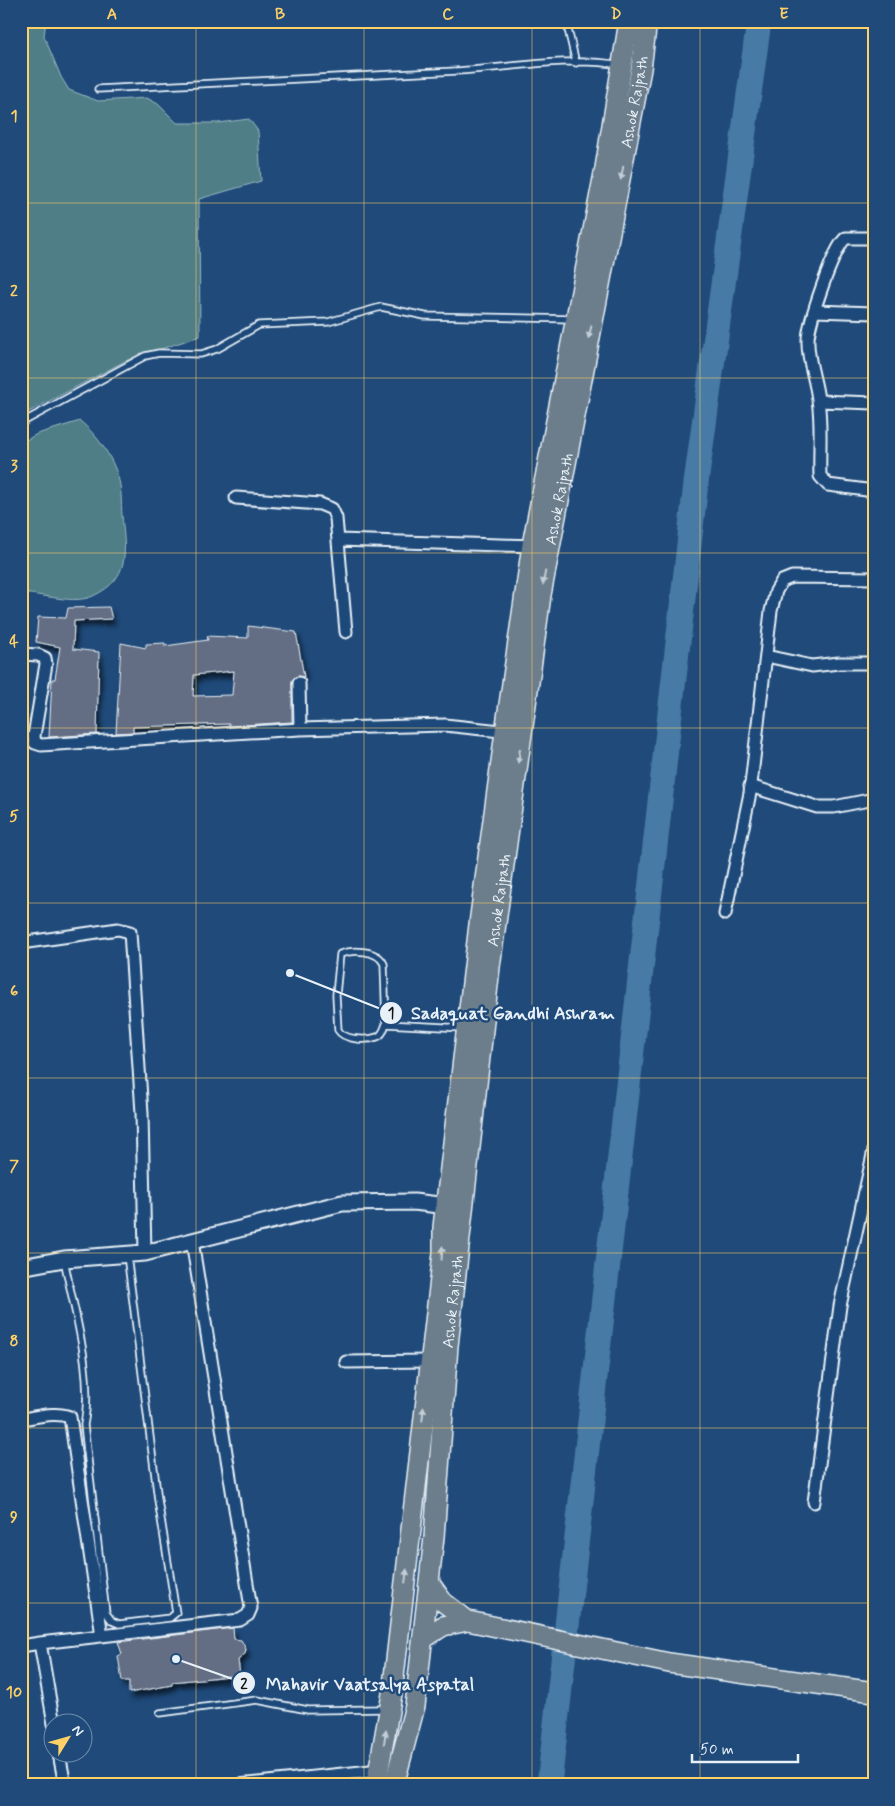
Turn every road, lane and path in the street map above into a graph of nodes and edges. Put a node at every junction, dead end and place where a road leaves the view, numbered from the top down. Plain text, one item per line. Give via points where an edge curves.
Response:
1 (566, 21) edge
2 (629, 21) edge
3 (647, 21) edge
4 (576, 62) junction
5 (632, 67) junction
6 (98, 89) dead end
7 (874, 238) edge
8 (815, 310) junction
9 (874, 313) edge
10 (574, 320) junction
11 (819, 401) junction
12 (874, 403) edge
13 (21, 423) edge
14 (874, 491) edge
15 (236, 498) dead end
16 (338, 540) junction
17 (541, 547) junction
18 (874, 578) edge
19 (346, 632) dead end
20 (21, 654) edge
21 (766, 656) junction
22 (874, 663) edge
23 (299, 683) dead end
24 (300, 729) junction
25 (514, 733) junction
26 (750, 786) junction
27 (874, 799) edge
28 (725, 914) dead end
29 (21, 943) edge
30 (386, 1024) junction
31 (475, 1029) junction
32 (874, 1150) edge
33 (455, 1207) junction
34 (192, 1241) junction
35 (145, 1253) junction
36 (127, 1255) junction
37 (64, 1259) junction
38 (21, 1267) edge
39 (429, 1361) junction
40 (346, 1362) dead end
41 (21, 1420) edge
42 (814, 1502) dead end
43 (429, 1582) junction
44 (468, 1621) junction
45 (102, 1636) junction
46 (423, 1639) junction
47 (40, 1643) junction
48 (21, 1646) edge
49 (874, 1692) edge
50 (390, 1709) junction
51 (160, 1713) dead end
52 (52, 1714) edge
53 (61, 1764) edge
54 (378, 1778) edge
55 (64, 1785) edge
56 (238, 1785) edge
57 (394, 1785) edge

1 - 4 lane
2 - 5 main road, Ashok Rajpath
3 - 5 main road, Ashok Rajpath
4 - 5 lane via 605,62
4 - 6 lane
5 - 10 main road, Ashok Rajpath
5 -> 17 main road, Ashok Rajpath
7 - 8 street via 846,238 837,247
8 - 9 street
8 - 11 street via 808,338
10 - 13 lane via 424,316 388,307 328,322 259,325 209,352 145,356
10 - 17 main road, Ashok Rajpath
11 - 12 street
11 - 14 street via 822,480 837,487
15 - 16 street via 327,506 336,518
16 - 17 street
16 - 19 street
17 - 25 main road, Ashok Rajpath
18 - 21 street via 815,576 782,581 776,591
20 - 24 street via 45,658 34,736 35,743 41,745
21 - 22 street via 812,666
21 - 26 street
23 - 24 street
24 - 25 street via 445,725
25 - 31 main road, Ashok Rajpath
26 - 27 street via 817,807
26 - 28 street
29 - 35 street via 118,929 130,932 142,1113
30 - 30 lane via 383,1034 377,1038 341,1035 336,995 340,954 362,952 382,958
30 - 31 lane
31 - 33 main road, Ashok Rajpath
32 - 42 street via 840,1306
33 - 34 street via 414,1202 342,1204
39 -> 33 main road, Ashok Rajpath
33 - 43 main road, Ashok Rajpath via 448,1346
34 - 35 street
34 - 45 street via 251,1608 248,1616 240,1620
35 - 36 street
36 - 37 street
36 - 37 lane via 158,1500 176,1613 170,1618 119,1624 106,1613 84,1425 88,1404 87,1375
37 - 38 street
39 - 40 street
50 -> 39 main road, Ashok Rajpath
41 - 45 street via 56,1414 70,1417
43 - 44 main road via 443,1602
43 - 46 main road, Ashok Rajpath
44 - 46 main road via 442,1626
44 - 49 main road via 669,1663
45 - 47 street
46 - 57 main road, Ashok Rajpath via 415,1706
47 - 48 street
47 - 52 street
50 - 51 lane via 308,1710 257,1700
54 -> 50 main road, Ashok Rajpath
53 - 55 street
54 - 56 street

